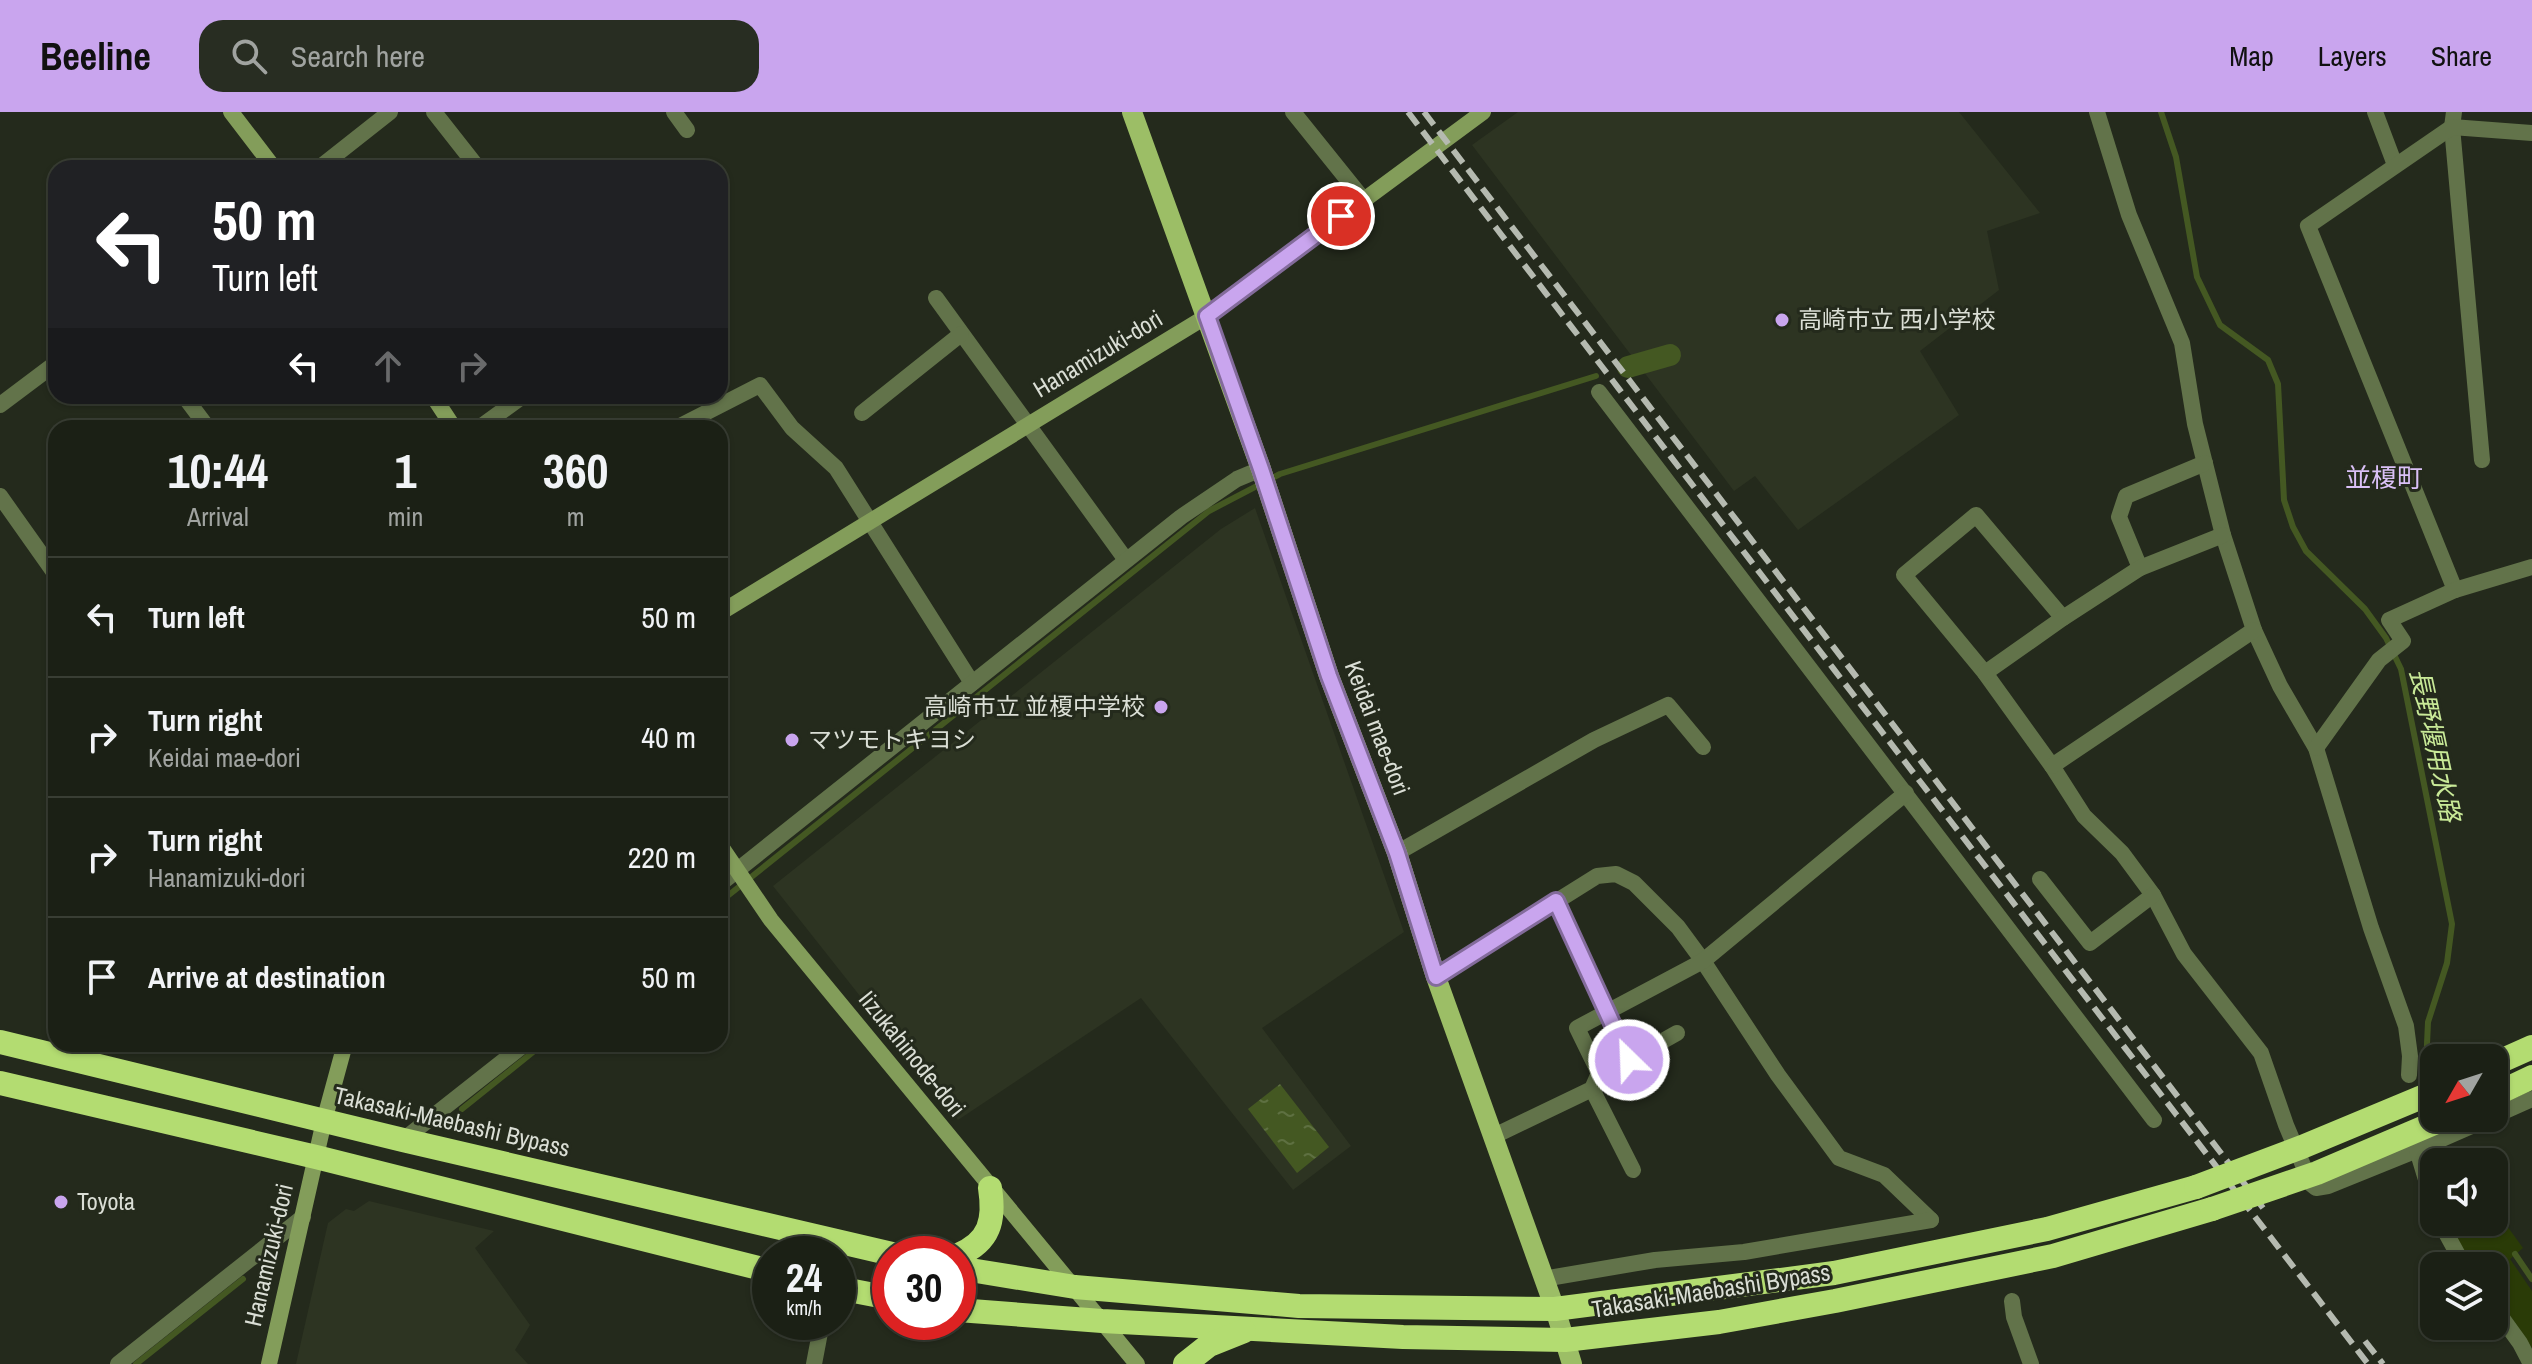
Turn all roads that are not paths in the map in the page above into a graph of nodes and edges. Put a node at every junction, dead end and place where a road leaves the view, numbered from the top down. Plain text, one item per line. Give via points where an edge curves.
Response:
1 (231, 112) edge
2 (434, 112) edge
3 (674, 112) edge
4 (1132, 112) edge
5 (1293, 112) edge
6 (1483, 112) edge
7 (2097, 112) edge
8 (2375, 112) edge
9 (389, 113) edge
10 (2453, 119) edge
11 (687, 130) dead end
12 (2532, 133) edge
13 (268, 160) edge
14 (329, 160) edge
15 (472, 160) edge
16 (2395, 165) junction
17 (1363, 199) junction
18 (936, 298) dead end
19 (1207, 316) junction
20 (961, 334) junction
21 (48, 369) edge
22 (1599, 392) dead end
23 (728, 401) edge
24 (512, 404) edge
25 (723, 404) edge
26 (0, 405) edge
27 (862, 413) dead end
28 (490, 420) edge
29 (692, 420) edge
30 (1027, 425) junction
31 (2482, 460) dead end
32 (2205, 463) junction
33 (1261, 469) junction
34 (0, 496) edge
35 (870, 521) junction
36 (2223, 535) junction
37 (1126, 560) junction
38 (48, 564) edge
39 (2532, 567) edge
40 (2140, 568) junction
41 (2455, 590) junction
42 (728, 608) edge
43 (2063, 618) junction
44 (2254, 630) junction
45 (1985, 673) junction
46 (972, 683) junction
47 (1703, 747) dead end
48 (2316, 748) junction
49 (2052, 766) junction
50 (1906, 793) junction
51 (1397, 853) junction
52 (728, 857) edge
53 (737, 871) junction
54 (728, 878) edge
55 (2040, 879) dead end
56 (2153, 895) junction
57 (1556, 901) junction
58 (1703, 961) junction
59 (1436, 977) junction
60 (1607, 1010) junction
61 (1677, 1033) dead end
62 (0, 1042) edge
63 (2532, 1047) edge
64 (343, 1052) edge
65 (515, 1052) edge
66 (2508, 1058) edge
67 (1629, 1060) junction
68 (2409, 1075) dead end
69 (2532, 1077) edge
70 (1596, 1081) junction
71 (0, 1083) edge
72 (2508, 1088) edge
73 (2420, 1098) edge
74 (2532, 1099) edge
75 (2508, 1110) edge
76 (2154, 1120) dead end
77 (324, 1121) junction
78 (2434, 1132) edge
79 (2442, 1132) edge
80 (1492, 1137) junction
81 (403, 1140) junction
82 (2422, 1148) edge
83 (2420, 1149) edge
84 (316, 1157) junction
85 (1633, 1170) dead end
86 (990, 1188) junction
87 (303, 1217) junction
88 (976, 1244) edge
89 (872, 1249) edge
90 (752, 1266) edge
91 (976, 1271) edge
92 (1543, 1279) junction
93 (1075, 1287) junction
94 (2012, 1301) dead end
95 (1555, 1309) junction
96 (976, 1311) edge
97 (1102, 1321) junction
98 (2508, 1326) edge
99 (1250, 1329) junction
100 (819, 1340) edge
101 (1568, 1352) edge
102 (118, 1364) edge
103 (269, 1364) edge
104 (814, 1364) edge
105 (1137, 1364) edge
106 (1185, 1364) edge
107 (2031, 1364) edge
108 (2531, 1364) edge

1 - 13 street
2 - 15 street
3 - 11 street
4 - 19 main road, Keidai mae-dori
5 - 17 street
6 - 17 street, Hanamizuki-dori
7 - 32 street via 2129,215 2182,343
8 - 16 street
9 - 14 street
10 - 12 street
10 - 16 street
10 - 31 street
16 - 41 street via 2308,226
17 - 19 street, Hanamizuki-dori
18 - 20 street
19 - 30 street, Hanamizuki-dori
19 - 33 main road, Keidai mae-dori
20 - 27 street
20 - 30 street
21 - 26 street
22 - 50 street
23 - 35 street via 760,385 792,428 836,468
24 - 28 street
25 - 29 street
30 - 35 street, Hanamizuki-dori
30 - 37 street
32 - 36 street
32 - 40 street via 2126,496 2119,517
33 - 37 street via 1214,494
33 - 51 main road, Keidai mae-dori via 1329,676
34 - 38 street
35 - 42 street, Hanamizuki-dori
35 - 46 street
36 - 40 street
36 - 44 street
37 - 46 street
39 - 41 street
40 - 43 street
41 - 48 street via 2389,620 2400,643 2379,660
43 - 45 street
43 - 45 street via 1976,515 1904,575
44 - 48 street
44 - 49 street
45 - 49 street
46 - 53 street
47 - 51 street via 1668,705 1594,740
48 - 68 street via 2406,1026
49 - 56 street via 2084,816 2122,853
50 - 58 street
50 - 76 street
51 - 59 main road, Keidai mae-dori
52 - 53 street, Iizukahinode-dori
53 - 54 street
53 - 86 street, Iizukahinode-dori
55 - 56 street via 2090,943
56 - 83 street via 2184,954 2261,1053 2311,1184 2328,1186
57 - 58 street via 1597,876 1616,874 1634,883
57 - 59 street
57 - 60 street
58 - 60 street
58 - 92 street via 1839,1158 1884,1175 1931,1220
59 - 80 main road, Keidai mae-dori
60 - 67 street
60 - 70 street via 1577,1028
61 - 67 street
62 - 77 highway, Takasaki-Maebashi Bypass
63 - 66 highway
64 - 77 street
65 - 81 street
67 - 70 street
69 - 72 highway
70 - 80 street
70 - 85 street
71 - 84 highway
73 - 95 highway, Takasaki-Maebashi Bypass, bridge via 2196,1187 2047,1229 1834,1273
74 - 75 street
77 - 81 highway, Takasaki-Maebashi Bypass
77 - 84 street, Hanamizuki-dori
78 - 101 highway, Takasaki-Maebashi Bypass, bridge via 2212,1209 2053,1256
79 - 82 street
80 - 92 main road, Keidai mae-dori
81 - 89 highway, Takasaki-Maebashi Bypass
84 - 87 street, Hanamizuki-dori
84 - 90 highway
86 - 88 highway via 993,1207 986,1233
86 - 93 street, Iizukahinode-dori
87 - 102 street
87 - 103 street, Hanamizuki-dori
91 - 93 highway, Takasaki-Maebashi Bypass
92 - 95 main road, Keidai mae-dori
93 - 95 highway, Takasaki-Maebashi Bypass via 1299,1306
93 - 97 street, Iizukahinode-dori
94 - 107 street
95 - 101 main road, Keidai mae-dori
96 - 97 highway, Takasaki-Maebashi Bypass
97 - 99 highway, Takasaki-Maebashi Bypass
97 - 105 street, Iizukahinode-dori
98 - 108 street
99 - 101 highway, Takasaki-Maebashi Bypass
99 - 106 highway via 1209,1345
100 - 104 street

